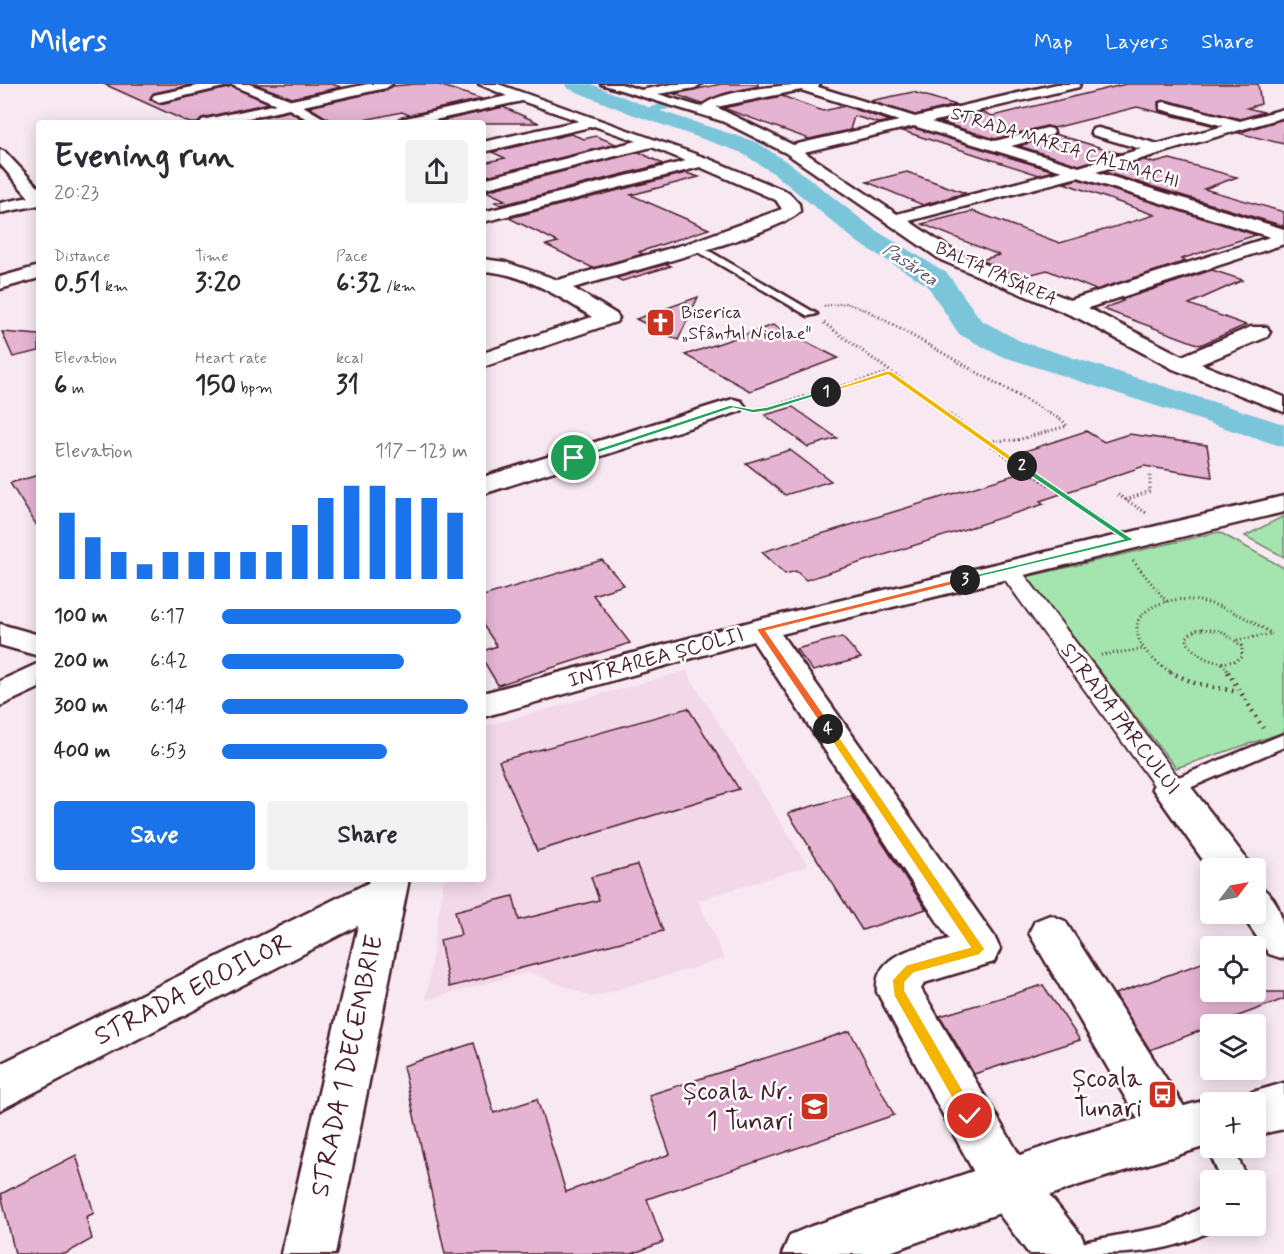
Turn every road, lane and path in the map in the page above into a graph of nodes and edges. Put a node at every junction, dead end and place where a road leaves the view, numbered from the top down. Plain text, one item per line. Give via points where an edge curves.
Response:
1 (226, 84) edge
2 (386, 84) edge
3 (485, 84) edge
4 (607, 84) edge
5 (695, 84) edge
6 (1072, 84) edge
7 (807, 85) edge
8 (241, 86) edge
9 (260, 88) edge
10 (279, 88) dead end
11 (639, 94) junction
12 (522, 97) junction
13 (159, 98) dead end
14 (289, 104) junction
15 (1165, 106) dead end
16 (1284, 112) edge
17 (714, 113) junction
18 (343, 116) dead end
19 (220, 120) edge
20 (319, 120) edge
21 (330, 120) edge
22 (415, 120) edge
23 (595, 122) junction
24 (917, 122) junction
25 (1241, 125) junction
26 (1047, 132) dead end
27 (1098, 132) dead end
28 (610, 140) dead end
29 (653, 142) junction
30 (486, 146) edge
31 (994, 146) junction
32 (1157, 149) junction
33 (791, 150) junction
34 (0, 155) edge
35 (703, 162) junction
36 (486, 169) edge
37 (1078, 172) junction
38 (486, 183) edge
39 (36, 196) edge
40 (36, 200) edge
41 (0, 208) edge
42 (486, 215) edge
43 (894, 220) junction
44 (486, 225) edge
45 (490, 236) dead end
46 (1284, 237) edge
47 (696, 247) junction
48 (508, 250) dead end
49 (486, 265) edge
50 (36, 273) edge
51 (0, 283) edge
52 (557, 286) junction
53 (1070, 307) junction
54 (812, 314) junction
55 (1259, 332) dead end
56 (486, 359) edge
57 (1181, 364) junction
58 (889, 372) junction
59 (1284, 405) edge
60 (733, 406) joint
61 (987, 441) junction
62 (1150, 474) dead end
63 (486, 485) edge
64 (1126, 500) dead end
65 (1284, 504) edge
66 (1124, 542) junction
67 (1009, 570) junction
68 (1167, 602) junction
69 (760, 629) junction
70 (0, 634) edge
71 (1237, 640) junction
72 (36, 645) edge
73 (1145, 649) junction
74 (1076, 659) junction
75 (1221, 663) junction
76 (36, 676) edge
77 (1238, 692) junction
78 (0, 695) edge
79 (486, 704) edge
80 (1279, 742) edge
81 (1171, 788) junction
82 (1224, 858) edge
83 (387, 885) edge
84 (1266, 916) edge
85 (1050, 933) dead end
86 (1284, 941) edge
87 (0, 1088) edge
88 (1284, 1106) edge
89 (1266, 1110) edge
90 (1200, 1126) edge
91 (1200, 1132) edge
92 (1008, 1184) junction
93 (1200, 1223) edge
94 (308, 1254) edge
95 (809, 1254) edge
96 (1062, 1254) edge
97 (1088, 1254) edge

1 - 13 street
2 - 14 street
3 - 12 street
4 - 11 street, BALTA PASĂREA
5 - 11 street
6 - 24 street
7 - 17 street via 715,102
7 - 24 street, STRADA MARIA CALIMACHI
8 - 9 street
9 - 10 street
9 - 14 street
11 - 17 street, BALTA PASĂREA
12 - 22 street
12 - 23 street
14 - 19 street
14 - 20 street
15 - 25 street
16 - 25 street
17 - 33 street, BALTA PASĂREA
18 - 21 street
23 - 29 street
23 - 30 street
24 - 31 street, STRADA MARIA CALIMACHI
24 - 33 street
25 - 32 street
26 - 31 street
27 - 32 street
28 - 36 street
29 - 35 street
29 - 38 street
31 - 37 street, STRADA MARIA CALIMACHI
32 - 37 street
33 - 43 street, BALTA PASĂREA
34 - 39 street
35 - 42 street
35 - 47 street via 782,196 791,211
37 - 43 street
37 - 46 street, STRADA MARIA CALIMACHI
40 - 41 street
43 - 53 street, BALTA PASĂREA via 948,256
44 - 45 street
46 - 53 street
47 - 52 street
47 - 54 lane
48 - 52 street
49 - 52 street
50 - 51 street
52 - 56 street via 609,318
53 - 57 street, BALTA PASĂREA
54 - 58 path
54 - 61 path via 814,309 838,304 864,309 1067,426 1035,436 997,443
55 - 57 street
57 - 59 street, BALTA PASĂREA
58 - 60 path via 768,409 753,411
58 - 61 path
60 - 63 street
61 - 66 path
62 - 64 path via 1150,491
65 - 66 street, INTRAREA ȘCOLII
66 - 67 street, INTRAREA ȘCOLII
66 - 68 path
67 - 69 street, INTRAREA ȘCOLII
67 - 74 street, STRADA PARCULUI
68 - 71 path via 1188,601 1233,610 1272,634
68 - 73 path via 1140,617 1136,629
69 - 79 street, INTRAREA ȘCOLII
69 - 92 street via 979,949 910,969 898,980 899,992
70 - 72 street
71 - 75 path via 1244,652 1242,657
71 - 75 path via 1211,629 1190,633 1190,648 1203,658
73 - 74 path
73 - 77 path via 1171,672 1194,683
74 - 81 street, STRADA PARCULUI
75 - 77 path
76 - 78 street
77 - 80 path
80 - 81 lane
81 - 82 street, STRADA PARCULUI
83 - 87 street, STRADA EROILOR
83 - 94 street, STRADA 1 DECEMBRIE
84 - 86 street
85 - 90 street
88 - 89 street
91 - 92 street via 1079,1160
92 - 95 street
92 - 96 street
93 - 97 lane via 1185,1233 1156,1242

